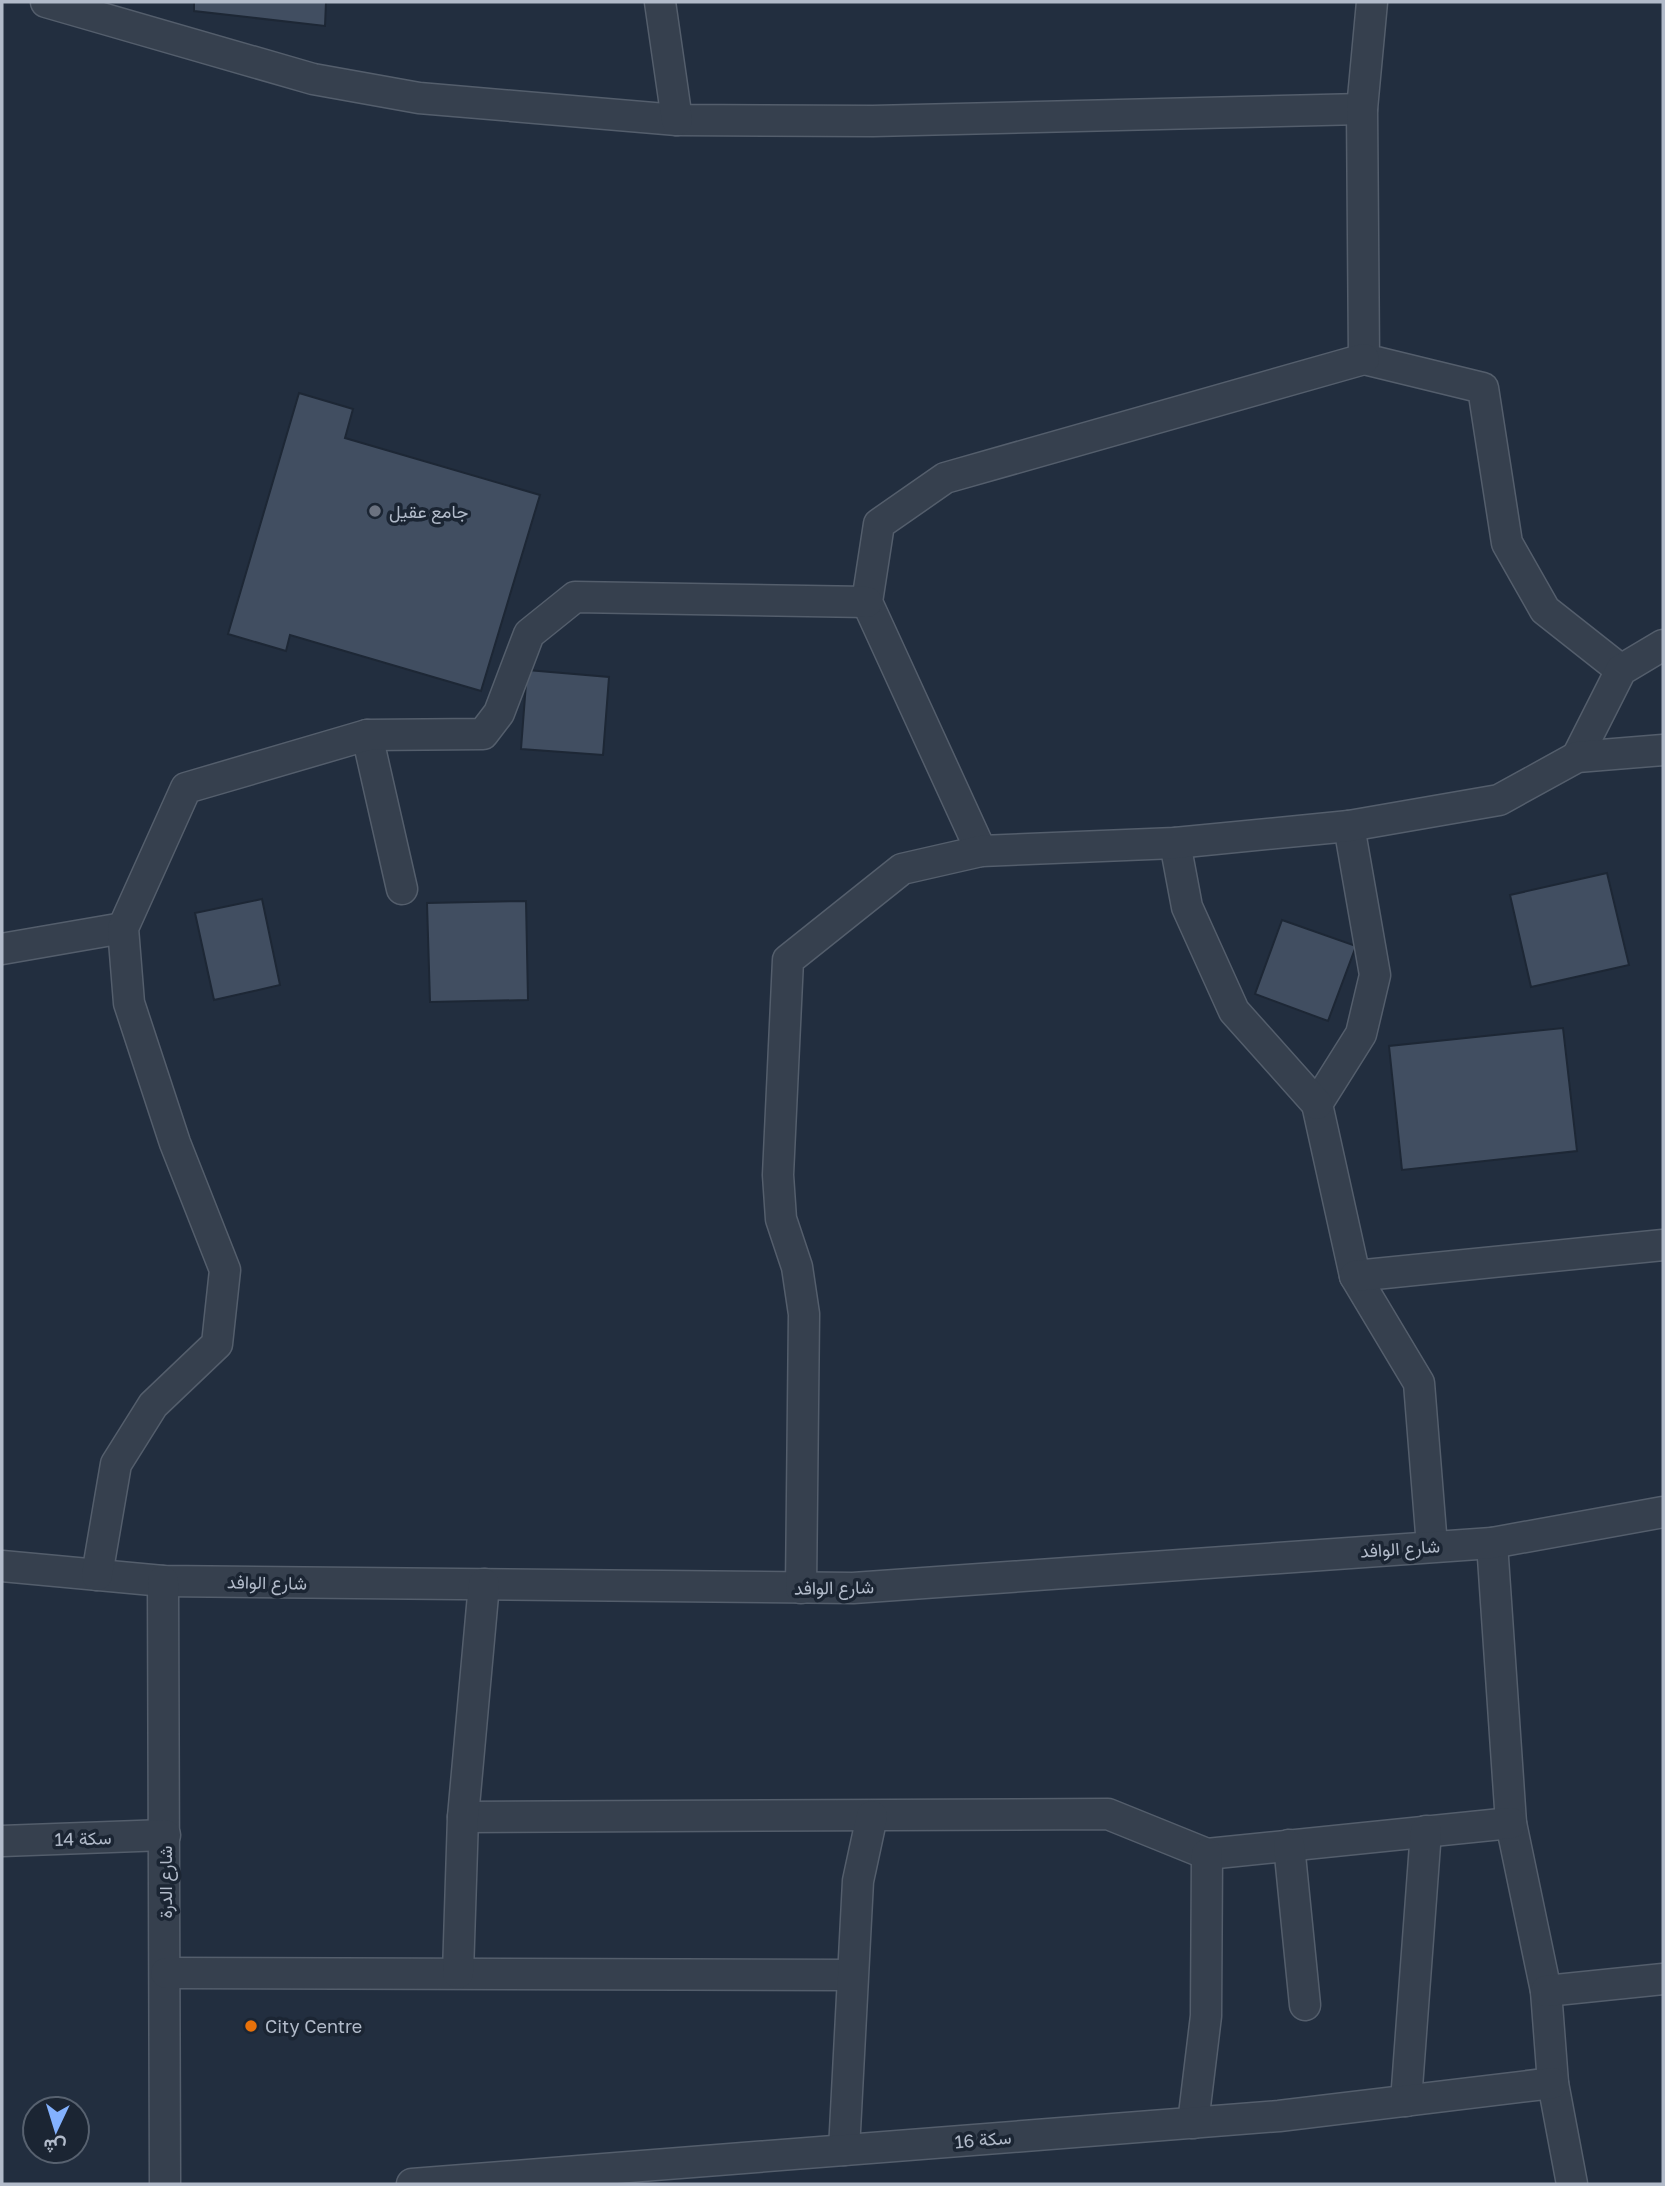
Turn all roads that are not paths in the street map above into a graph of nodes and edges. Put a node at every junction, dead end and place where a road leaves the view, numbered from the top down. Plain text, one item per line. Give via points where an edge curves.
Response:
1 (46, 2) edge
2 (660, 2) edge
3 (1372, 2) edge
4 (1362, 109) junction
5 (677, 120) junction
6 (1364, 359) junction
7 (867, 602) junction
8 (1663, 645) edge
9 (1621, 670) junction
10 (366, 735) junction
11 (1663, 750) edge
12 (1577, 757) junction
13 (1349, 826) junction
14 (1175, 844) junction
15 (981, 852) junction
16 (402, 889) dead end
17 (123, 928) junction
18 (2, 949) edge
19 (1317, 1104) junction
20 (1663, 1245) edge
21 (1355, 1276) junction
22 (1663, 1512) edge
23 (1492, 1543) junction
24 (1432, 1546) junction
25 (2, 1566) edge
26 (97, 1575) junction
27 (163, 1581) junction
28 (484, 1584) junction
29 (801, 1588) junction
30 (872, 1816) junction
31 (463, 1817) junction
32 (1511, 1823) junction
33 (1426, 1831) junction
34 (165, 1835) junction
35 (2, 1841) edge
36 (1289, 1845) junction
37 (1207, 1854) junction
38 (166, 1973) junction
39 (458, 1973) junction
40 (851, 1975) junction
41 (1663, 1979) edge
42 (1546, 1991) junction
43 (1305, 2005) dead end
44 (1553, 2083) junction
45 (1406, 2101) junction
46 (1193, 2123) junction
47 (844, 2150) junction
48 (165, 2184) edge
49 (412, 2184) edge
50 (1572, 2184) edge

1 - 5 street via 327,81 419,98
2 - 5 street
3 - 4 street
4 - 5 street via 873,121
4 - 6 street
6 - 7 street via 945,478 879,524
6 - 9 street via 1483,388 1507,543 1545,610
7 - 10 street via 575,597 529,634 499,713 483,734
7 - 15 street
8 - 9 street
9 - 12 street
10 - 16 street
10 - 17 street via 186,788
11 - 12 street
12 - 13 street via 1499,800
13 - 14 street
13 - 19 street via 1375,975 1361,1034
14 - 15 street
14 - 19 street via 1187,906 1234,1011
15 - 29 street via 902,869 788,960 778,1175 780,1219 797,1267 804,1314
17 - 18 street
17 - 26 street via 129,1003 225,1270 217,1344 153,1405 116,1464
19 - 21 street
20 - 21 street
21 - 24 street via 1419,1382
22 - 23 street, شارع الوافد
23 - 24 street, شارع الوافد
23 - 32 street
24 - 29 street, شارع الوافد
25 - 26 street, شارع الوافد
26 - 27 street, شارع الوافد
27 - 28 street, شارع الوافد
27 - 34 street, شارع الدرة
28 - 29 street, شارع الوافد
28 - 31 street
30 - 31 street
30 - 37 street via 1108,1814
30 - 40 street via 858,1881
31 - 39 street
32 - 33 street
32 - 42 street
33 - 36 street
33 - 45 street
34 - 35 street, سكة 14
34 - 38 street, شارع الدرة
36 - 37 street
36 - 43 street
37 - 46 street via 1206,2016
38 - 39 street
38 - 48 street, شارع الدرة
39 - 40 street
40 - 47 street
41 - 42 street
42 - 44 street
44 - 45 street, سكة 16
44 - 50 street
45 - 46 street, سكة 16
46 - 47 street, سكة 16
47 - 49 street, سكة 16

